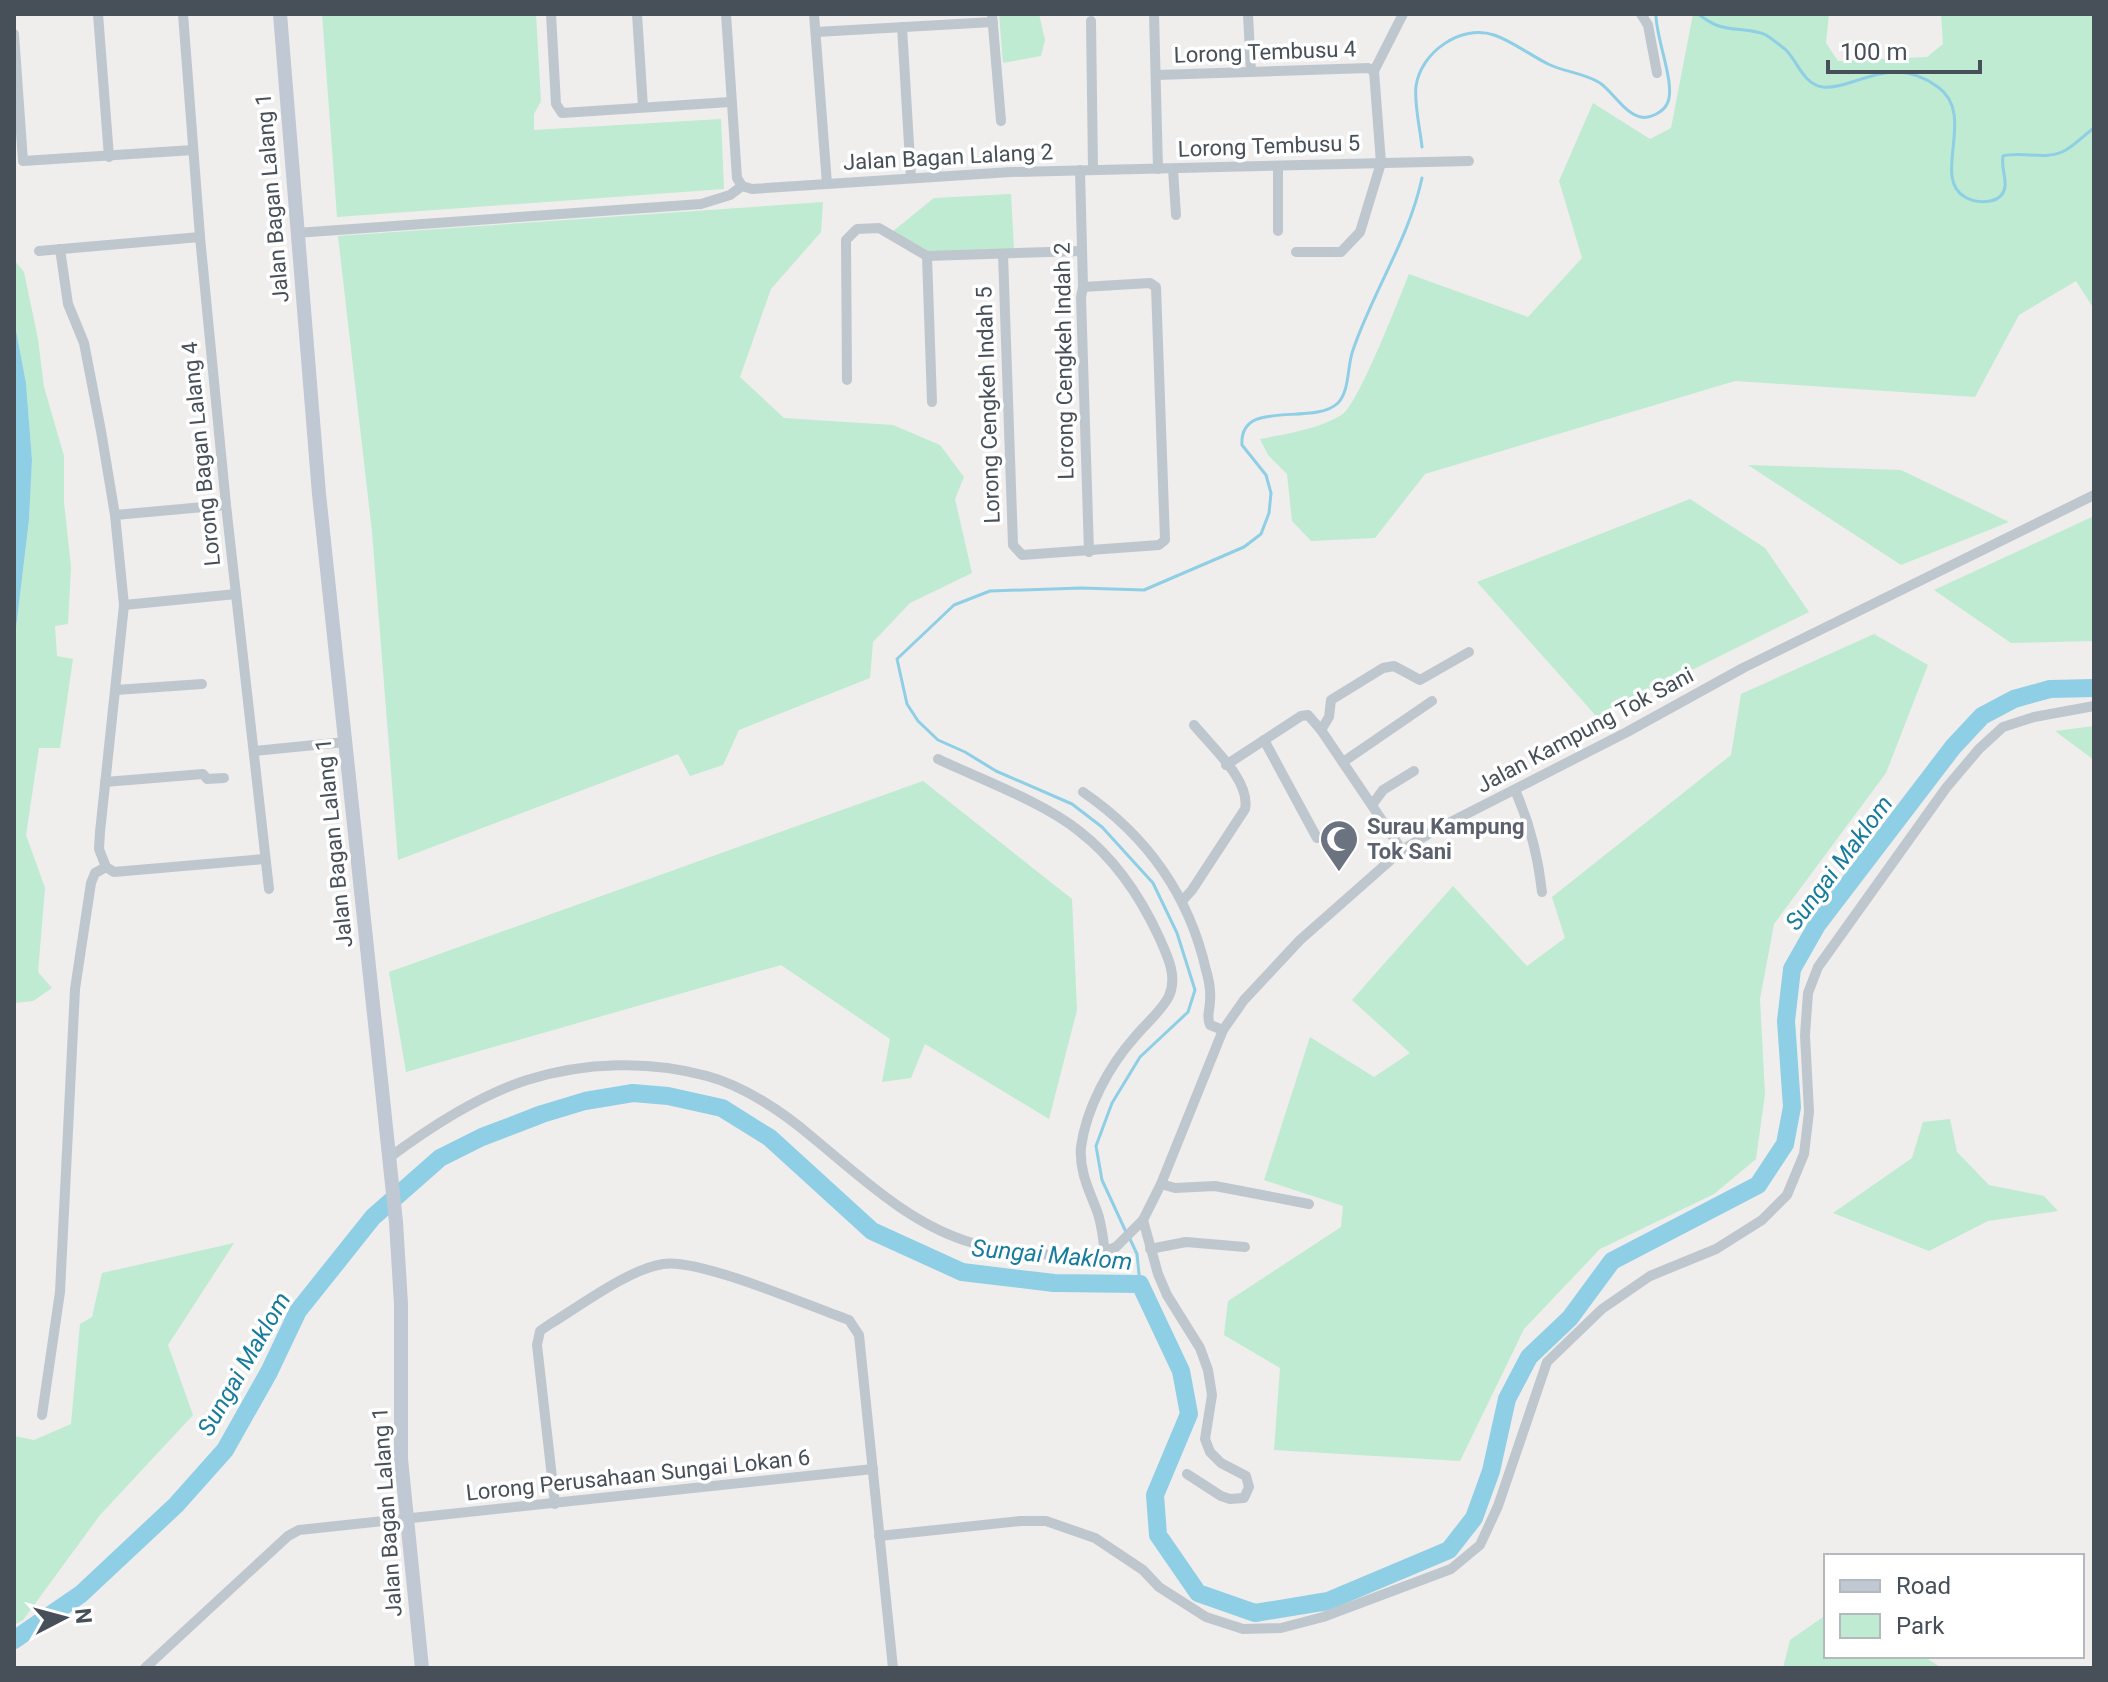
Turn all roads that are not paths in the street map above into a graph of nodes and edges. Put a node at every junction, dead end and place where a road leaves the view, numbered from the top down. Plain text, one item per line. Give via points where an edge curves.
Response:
1 (98, 14) edge
2 (183, 14) edge
3 (280, 14) edge
4 (551, 14) edge
5 (637, 14) edge
6 (726, 14) edge
7 (814, 14) edge
8 (1154, 14) edge
9 (1248, 14) edge
10 (1403, 14) edge
11 (1641, 14) edge
12 (992, 18) edge
13 (1091, 21) dead end
14 (902, 27) junction
15 (816, 32) junction
16 (14, 34) edge
17 (1374, 71) junction
18 (1251, 72) junction
19 (1657, 73) dead end
20 (1157, 75) junction
21 (730, 102) junction
22 (643, 107) junction
23 (1001, 121) dead end
24 (193, 150) junction
25 (109, 157) junction
26 (1469, 161) dead end
27 (1381, 163) junction
28 (1278, 166) junction
29 (1158, 169) junction
30 (1173, 169) junction
31 (1080, 170) junction
32 (1093, 170) junction
33 (911, 178) junction
34 (827, 184) junction
35 (742, 186) junction
36 (1176, 215) dead end
37 (1278, 231) dead end
38 (296, 233) junction
39 (200, 237) junction
40 (60, 249) junction
41 (39, 251) dead end
42 (1081, 251) junction
43 (1296, 252) dead end
44 (1003, 254) junction
45 (927, 256) junction
46 (1083, 287) junction
47 (847, 380) dead end
48 (932, 402) dead end
49 (2094, 495) edge
50 (226, 505) junction
51 (115, 515) junction
52 (1089, 552) junction
53 (236, 594) junction
54 (124, 605) junction
55 (1469, 652) dead end
56 (202, 684) dead end
57 (116, 690) junction
58 (1432, 701) dead end
59 (2094, 706) edge
60 (1194, 725) dead end
61 (1321, 730) junction
62 (1264, 740) junction
63 (345, 742) junction
64 (254, 751) junction
65 (938, 759) dead end
66 (1343, 762) junction
67 (1226, 765) junction
68 (1414, 771) dead end
69 (224, 778) dead end
70 (105, 782) junction
71 (1515, 790) junction
72 (1083, 792) dead end
73 (1372, 805) junction
74 (1317, 838) dead end
75 (1402, 850) junction
76 (264, 859) junction
77 (106, 867) junction
78 (269, 889) dead end
79 (1542, 892) dead end
80 (1183, 900) junction
81 (1223, 1030) junction
82 (390, 1160) junction
83 (1161, 1184) junction
84 (1309, 1204) dead end
85 (1141, 1222) junction
86 (1245, 1247) dead end
87 (1150, 1249) junction
88 (1105, 1253) junction
89 (42, 1415) dead end
90 (873, 1469) junction
91 (1187, 1474) dead end
92 (555, 1504) junction
93 (407, 1520) junction
94 (879, 1536) junction
95 (145, 1668) edge
96 (422, 1668) edge
97 (893, 1668) edge

1 - 25 street
2 - 24 street, Lorong Bagan Lalang 4
3 - 38 main road, Jalan Bagan Lalang 1
4 - 22 street via 556,104 562,113
5 - 22 street
6 - 21 street
7 - 15 street
8 - 20 street
9 - 18 street
10 - 17 street
11 - 19 street
12 - 14 street
12 - 23 street
13 - 32 street
14 - 15 street
14 - 33 street
15 - 34 street
16 - 25 street via 23,161
17 - 18 street, Lorong Tembusu 4
17 - 27 street
18 - 20 street, Lorong Tembusu 4
20 - 29 street
21 - 22 street
21 - 35 street
24 - 25 street
24 - 39 street, Lorong Bagan Lalang 4
26 - 27 street, Lorong Tembusu 5
27 - 28 street, Lorong Tembusu 5
27 - 43 street via 1360,232 1341,252
28 - 30 street, Lorong Tembusu 5
28 - 37 street
29 - 30 street, Lorong Tembusu 5
29 - 32 street, Jalan Bagan Lalang 2
30 - 36 street
31 - 32 street, Jalan Bagan Lalang 2
31 - 33 street, Jalan Bagan Lalang 2
31 - 42 street, Lorong Cengkeh Indah 2
33 - 34 street, Jalan Bagan Lalang 2
34 - 35 street, Jalan Bagan Lalang 2
35 - 38 street via 701,204
38 - 63 main road, Jalan Bagan Lalang 1
39 - 40 street
39 - 50 street, Lorong Bagan Lalang 4
40 - 41 street
40 - 51 street via 68,304 84,343
42 - 44 street
42 - 46 street, Lorong Cengkeh Indah 2
44 - 45 street
44 - 52 street, Lorong Cengkeh Indah 5 via 1013,545 1026,556
45 - 47 street via 879,228 857,229 846,240
45 - 48 street
46 - 52 street, Lorong Cengkeh Indah 2
46 - 52 street via 1156,287 1166,530 1163,544
49 - 71 street, Jalan Kampung Tok Sani via 1743,668
50 - 51 street
50 - 53 street, Lorong Bagan Lalang 4
51 - 54 street
53 - 54 street
53 - 64 street, Lorong Bagan Lalang 4
54 - 57 street
55 - 61 street via 1420,680 1394,666 1383,668 1331,700
56 - 57 street
57 - 70 street
58 - 66 street
59 - 94 street via 2003,727 1946,788 1818,967 1808,993 1804,1154 1787,1195 1762,1220 1716,1249 1650,1276 1602,1309 1547,1362 1480,1545 1451,1569 1323,1617 1281,1628 1243,1629 1206,1617 1095,1538 1046,1521
60 - 67 street
61 - 62 street via 1308,715 1301,716
61 - 66 street
62 - 67 street
62 - 74 street
63 - 64 street
63 - 82 main road, Jalan Bagan Lalang 1
64 - 76 street, Lorong Bagan Lalang 4
65 - 88 street via 1023,798 1093,842 1140,898 1171,964 1169,995 1103,1084 1081,1145 1081,1165
66 - 73 street
67 - 80 street via 1243,785 1245,809
68 - 73 street via 1383,790
69 - 70 street via 207,779 203,774
70 - 77 street via 99,849
71 - 75 street, Jalan Kampung Tok Sani
71 - 79 street via 1535,846
72 - 80 street via 1128,826
73 - 75 street
75 - 81 street, Jalan Kampung Tok Sani via 1300,940
76 - 77 street via 114,872
76 - 78 street, Lorong Bagan Lalang 4
77 - 89 street via 91,883 75,989 61,1280
80 - 81 street via 1208,976 1207,1019
81 - 83 street, Jalan Kampung Tok Sani
82 - 88 street, Jalan Kampung Tok Sani via 449,1119 526,1080 589,1066 644,1066 708,1076 751,1095 811,1135 886,1198 972,1243 1015,1252
82 - 93 main road, Jalan Bagan Lalang 1 via 401,1304 401,1459
83 - 84 street via 1215,1186
83 - 85 street, Jalan Kampung Tok Sani
85 - 87 street
85 - 88 street, Jalan Kampung Tok Sani
86 - 87 street via 1186,1242
87 - 91 street via 1167,1295 1208,1370 1212,1395 1205,1439 1210,1452 1246,1476 1249,1487 1244,1498 1230,1499
90 - 92 street, Lorong Perusahaan Sungai Lokan 6
90 - 92 street via 859,1335 849,1320 697,1266 665,1263 640,1271 540,1331 537,1345
90 - 94 street
92 - 93 street, Lorong Perusahaan Sungai Lokan 6
93 - 95 street, Lorong Perusahaan Sungai Lokan 6 via 299,1530
93 - 96 main road, Jalan Bagan Lalang 1
94 - 97 street

